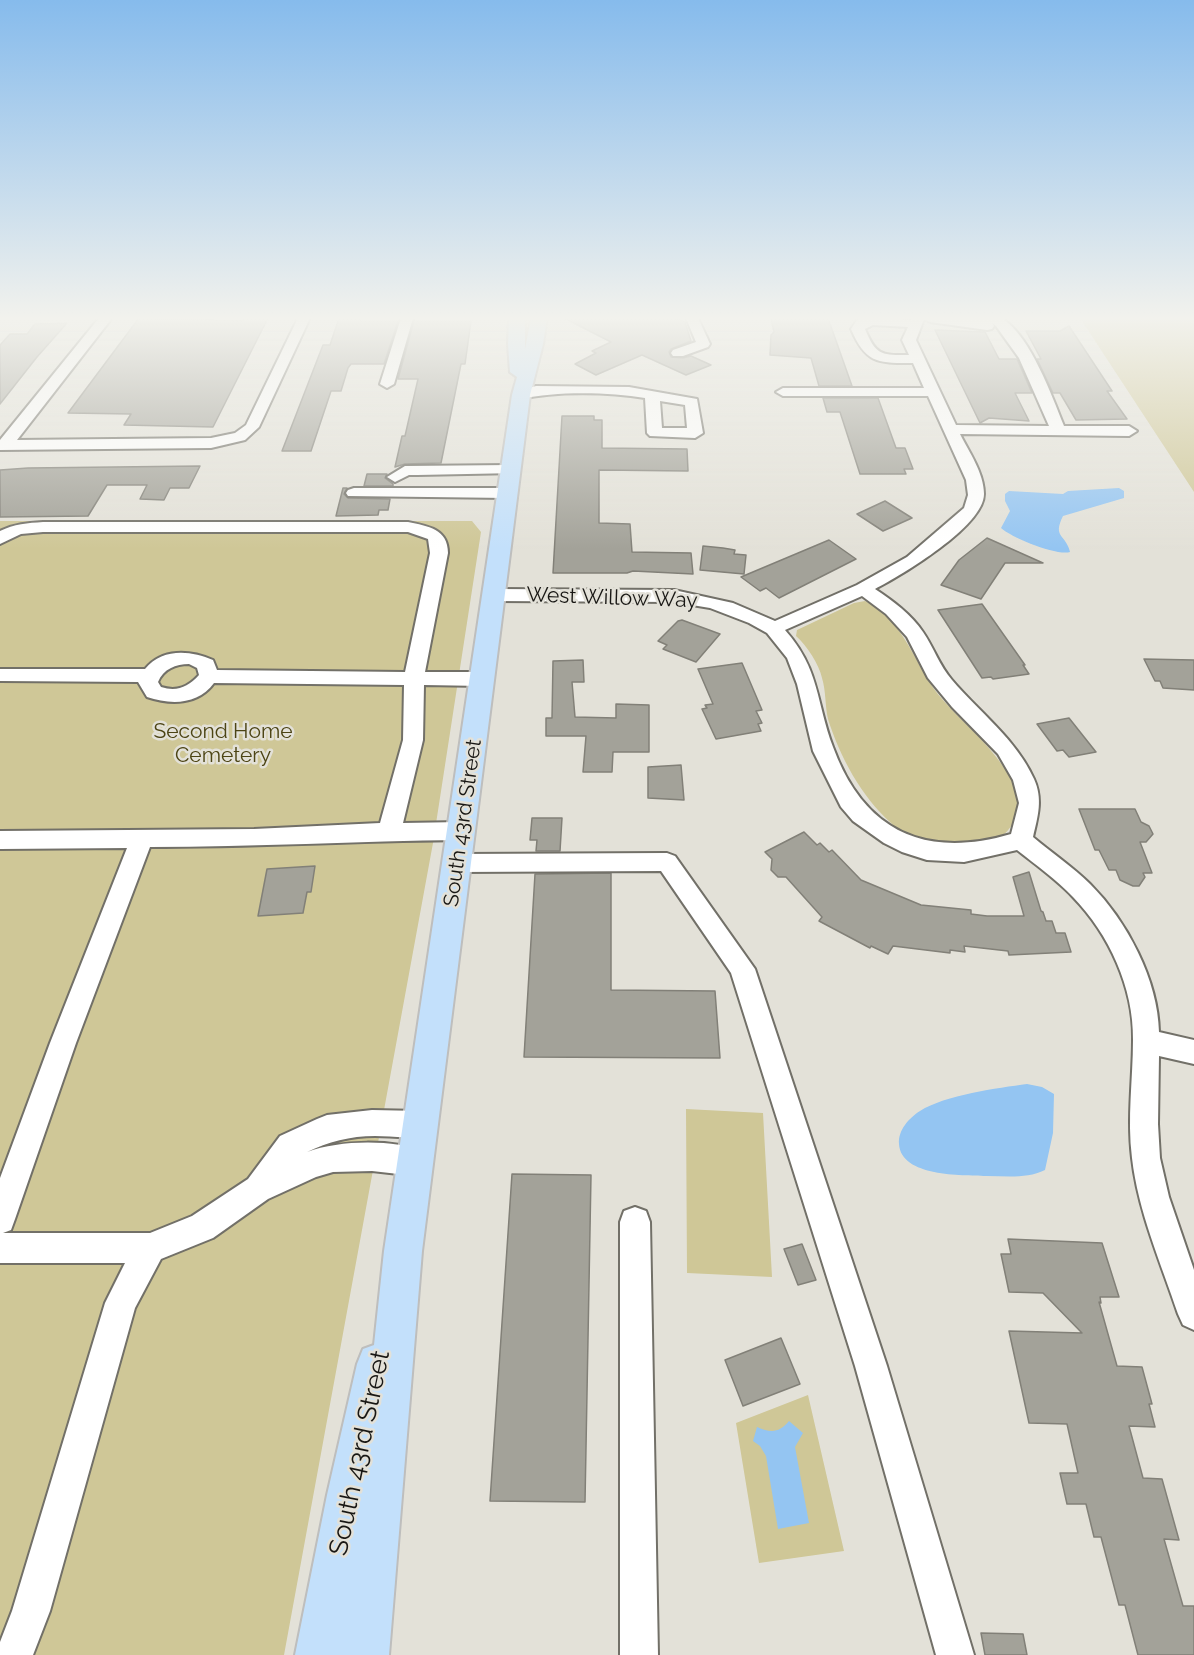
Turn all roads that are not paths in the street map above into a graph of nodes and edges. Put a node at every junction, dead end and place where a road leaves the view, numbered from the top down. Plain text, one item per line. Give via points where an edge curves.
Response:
1 (43, 395) edge
2 (267, 395) edge
3 (521, 395) edge
4 (934, 395) edge
5 (1044, 395) edge
6 (950, 429) junction
7 (1058, 430) junction
8 (1129, 430) dead end
9 (3, 444) edge
10 (395, 477) dead end
11 (509, 481) junction
12 (354, 493) dead end
13 (0, 540) edge
14 (863, 589) junction
15 (494, 595) junction
16 (774, 628) junction
17 (0, 675) edge
18 (150, 676) junction
19 (209, 676) junction
20 (414, 678) junction
21 (483, 679) junction
22 (462, 831) junction
23 (389, 832) junction
24 (142, 839) junction
25 (0, 840) edge
26 (1021, 840) junction
27 (458, 863) junction
28 (1146, 1041) junction
29 (1194, 1052) edge
30 (421, 1124) junction
31 (416, 1162) junction
32 (258, 1189) junction
33 (0, 1219) edge
34 (635, 1222) dead end
35 (0, 1248) edge
36 (150, 1248) junction
37 (403, 1251) junction
38 (1191, 1296) edge
39 (14, 1655) edge
40 (319, 1655) edge
41 (365, 1655) edge
42 (639, 1655) edge
43 (955, 1655) edge

1 - 9 street
2 - 9 street via 252,427 240,437 211,443
3 - 11 main road, South 43rd Street
4 - 6 street
5 - 7 street
6 - 7 street
6 - 14 street via 974,480 972,510 913,561
7 - 8 street
10 - 11 street via 417,470
11 - 12 street
11 - 15 main road, South 43rd Street
13 - 20 street via 21,528 43,527 422,529 436,536 441,546
14 - 16 street
14 - 26 street via 893,610 915,634 935,673 1005,749 1024,780 1030,803
15 - 16 street, West Willow Way via 674,596 733,608
15 - 21 main road, South 43rd Street
16 - 26 street, West Willow Way via 803,668 821,746 853,807 890,838 936,853 963,854
17 - 18 street
18 - 19 street via 172,660 192,658 206,664
18 - 19 street via 154,692 170,696 199,688
19 - 20 street
20 - 21 street
20 - 23 street via 413,740
21 - 22 main road, South 43rd Street
22 - 23 street
22 - 27 main road, South 43rd Street
23 - 24 street
24 - 25 street
24 - 33 street
26 - 28 street via 1089,898 1117,938 1135,976 1146,1017
27 - 30 main road, South 43rd Street
27 - 43 street via 667,862 742,969 871,1366
28 - 29 street
28 - 38 street via 1142,1107 1146,1159 1163,1228
30 - 31 main road, South 43rd Street
30 - 32 street via 372,1123 327,1128 291,1146
31 - 32 street via 333,1158
31 - 37 main road, South 43rd Street
32 - 36 street via 202,1227
34 - 42 street
35 - 36 street
36 - 39 street via 121,1303 31,1611
37 - 40 main road, South 43rd Street via 349,1495
37 - 41 main road, South 43rd Street

